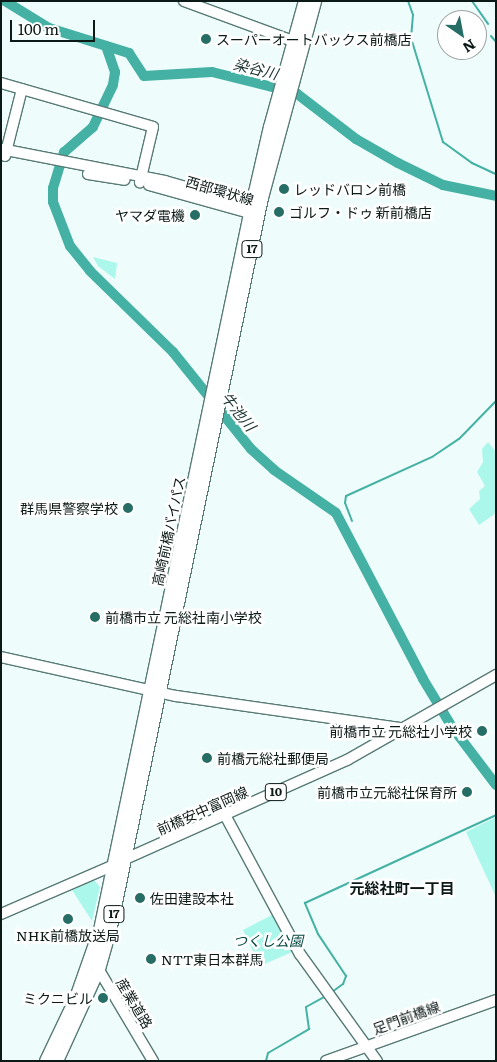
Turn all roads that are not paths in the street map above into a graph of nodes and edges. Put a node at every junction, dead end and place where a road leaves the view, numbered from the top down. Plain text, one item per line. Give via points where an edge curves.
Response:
1 (184, 1) edge
2 (305, 1) edge
3 (315, 1) edge
4 (293, 41) junction
5 (286, 82) junction
6 (1, 83) edge
7 (22, 89) junction
8 (3, 153) edge
9 (140, 180) junction
10 (254, 212) junction
11 (215, 399) junction
12 (1, 657) edge
13 (496, 675) edge
14 (156, 691) junction
15 (402, 728) junction
16 (225, 816) junction
17 (126, 858) junction
18 (114, 865) junction
19 (1, 914) edge
20 (95, 965) junction
21 (496, 1000) edge
22 (366, 1046) junction
23 (46, 1061) edge
24 (57, 1061) edge
25 (153, 1061) edge
26 (326, 1061) edge
27 (377, 1061) edge

1 - 4 street
2 - 4 highway, 高崎前橋バイパス / 17
3 - 5 highway, 高崎前橋バイパス / 17
4 - 5 highway, 高崎前橋バイパス / 17
5 - 10 highway, 高崎前橋バイパス / 17
6 - 7 street
7 - 8 street
7 - 9 street via 153,127
8 - 9 street, 西部環状線
9 - 10 street, 西部環状線
10 - 11 highway, 高崎前橋バイパス / 17
11 - 14 highway, 高崎前橋バイパス / 17
11 - 14 highway, 高崎前橋バイパス / 17 via 219,415
12 - 14 street
13 - 15 street, 前橋安中富岡線 / 10
14 - 15 street
14 - 17 highway, 高崎前橋バイパス / 17
14 - 18 highway, 高崎前橋バイパス / 17
15 - 16 street, 前橋安中富岡線 / 10 via 347,760
16 - 17 street, 前橋安中富岡線 / 10
16 - 22 street via 300,954
17 - 18 street, 前橋安中富岡線 / 10
17 - 20 highway, 高崎前橋バイパス / 17
18 - 19 street, 前橋安中富岡線
18 - 20 highway, 高崎前橋バイパス / 17
20 - 23 highway, 高崎前橋バイパス / 17
20 - 24 highway, 高崎前橋バイパス / 17
20 - 25 street, 産業道路
21 - 22 street, 足門前橋線
22 - 26 street, 足門前橋線
22 - 27 street

